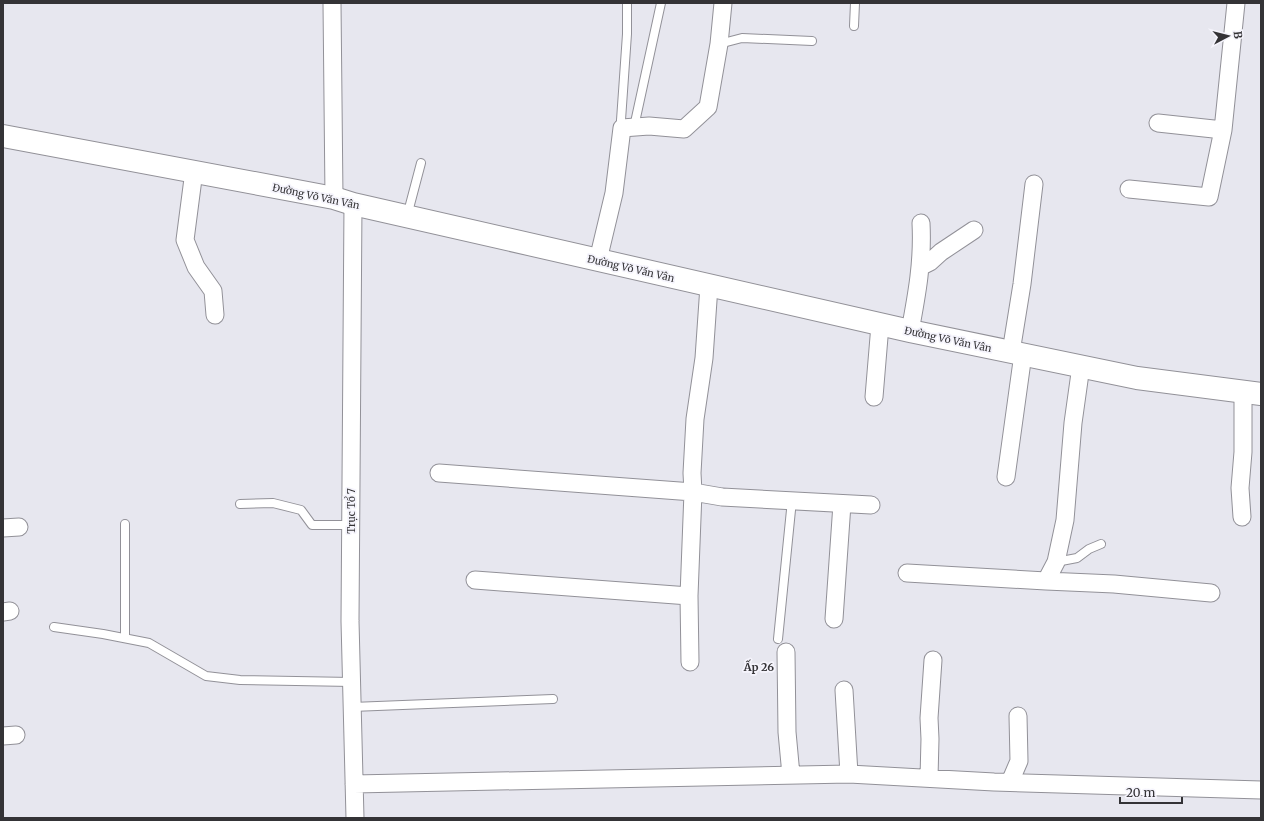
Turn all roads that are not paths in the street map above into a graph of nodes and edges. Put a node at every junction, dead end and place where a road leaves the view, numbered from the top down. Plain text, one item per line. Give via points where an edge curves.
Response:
1 (332, 3) edge
2 (627, 3) edge
3 (661, 3) edge
4 (723, 3) edge
5 (855, 3) edge
6 (1236, 3) edge
7 (854, 26) dead end
8 (812, 41) dead end
9 (719, 44) junction
10 (1158, 123) dead end
11 (628, 127) junction
12 (1223, 130) junction
13 (3, 136) edge
14 (421, 163) dead end
15 (194, 171) junction
16 (1034, 184) dead end
17 (1129, 189) dead end
18 (344, 201) junction
19 (407, 216) junction
20 (921, 223) dead end
21 (974, 230) dead end
22 (598, 260) junction
23 (920, 267) junction
24 (708, 286) junction
25 (215, 316) dead end
26 (880, 325) junction
27 (910, 331) junction
28 (1017, 353) junction
29 (1081, 366) junction
30 (1252, 393) edge
31 (874, 397) dead end
32 (439, 472) dead end
33 (1006, 477) dead end
34 (693, 492) junction
35 (792, 500) junction
36 (240, 504) dead end
37 (842, 504) junction
38 (871, 505) dead end
39 (1242, 517) dead end
40 (125, 524) dead end
41 (351, 525) junction
42 (1101, 544) dead end
43 (1056, 562) junction
44 (907, 573) dead end
45 (475, 580) dead end
46 (1046, 581) junction
47 (1211, 592) dead end
48 (689, 596) junction
49 (834, 619) dead end
50 (54, 627) dead end
51 (125, 638) junction
52 (782, 645) joint
53 (933, 660) dead end
54 (690, 662) dead end
55 (352, 682) junction
56 (844, 690) dead end
57 (553, 699) dead end
58 (352, 707) junction
59 (1018, 716) dead end
60 (849, 774) junction
61 (791, 775) junction
62 (929, 778) junction
63 (1010, 782) junction
64 (354, 784) junction
65 (1261, 790) edge
66 (355, 818) edge

1 - 18 street, Trục Tổ 7
2 - 11 lane via 621,120
3 - 11 lane
4 - 9 street
5 - 7 lane
6 - 12 street
8 - 9 lane via 742,38
9 - 11 street via 708,107 684,129
10 - 12 street
11 - 22 street
12 - 17 street via 1209,197
13 - 15 street, Đường Võ Văn Vân
14 - 19 lane
15 - 18 street, Đường Võ Văn Vân
15 - 25 street via 184,240 196,267 213,290
16 - 28 street
18 - 19 street, Đường Võ Văn Vân
18 - 41 street, Trục Tổ 7
19 - 22 street, Đường Võ Văn Vân
20 - 23 street
21 - 23 street
22 - 24 street, Đường Võ Văn Vân
23 - 27 street
24 - 26 street, Đường Võ Văn Vân
24 - 34 street via 704,358 695,419
26 - 27 street, Đường Võ Văn Vân
26 - 31 street
27 - 28 street, Đường Võ Văn Vân
28 - 29 street, Đường Võ Văn Vân
28 - 33 street
29 - 30 street, Đường Võ Văn Vân via 1136,378
29 - 43 street via 1065,520
30 - 39 street via 1240,488
32 - 34 street
34 - 35 street via 722,497
34 - 48 street
35 - 37 street
35 - 52 lane
36 - 41 lane via 273,503 301,510 312,525
37 - 38 street
37 - 49 street
40 - 51 lane
41 - 55 street, Trục Tổ 7
42 - 43 lane via 1076,558
43 - 46 street
44 - 46 street
45 - 48 street
46 - 47 street
48 - 54 street
50 - 51 lane
51 - 55 lane via 150,643 206,676 240,680
52 - 61 street
53 - 62 street via 929,718
55 - 58 street, Trục Tổ 7
56 - 60 street
57 - 58 lane
58 - 64 street, Trục Tổ 7
59 - 63 street via 1019,761
60 - 61 street
60 - 62 street
61 - 64 street
62 - 63 street
63 - 65 street
64 - 66 street, Trục Tổ 7

